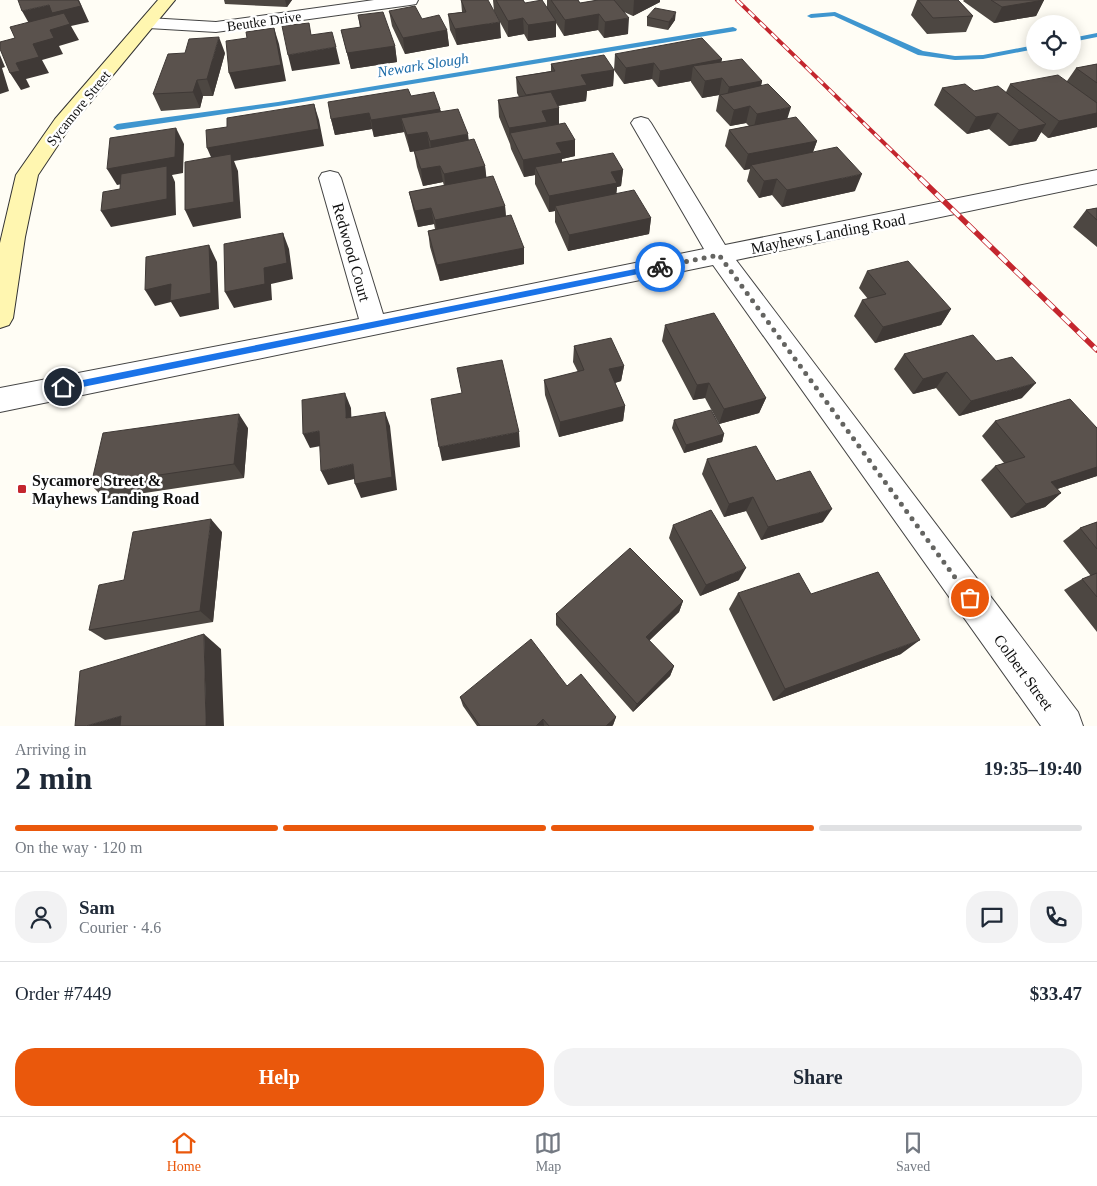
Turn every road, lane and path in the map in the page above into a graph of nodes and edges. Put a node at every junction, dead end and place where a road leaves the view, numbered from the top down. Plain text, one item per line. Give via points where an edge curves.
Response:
1 (166, 0) edge
2 (410, 0) edge
3 (148, 23) junction
4 (641, 123) dead end
5 (1097, 177) edge
6 (330, 178) dead end
7 (719, 255) junction
8 (0, 318) edge
9 (374, 326) junction
10 (0, 400) edge
11 (1064, 726) edge

1 - 3 street, Sycamore Street
2 - 3 street, Beutke Drive via 216,27
3 - 8 street, Sycamore Street via 62,123 27,175
4 - 7 street, Colbert Street
5 - 7 street, Mayhews Landing Road
6 - 9 street, Redwood Court
7 - 9 street, Mayhews Landing Road
7 - 11 street, Colbert Street
9 - 10 street, Mayhews Landing Road

